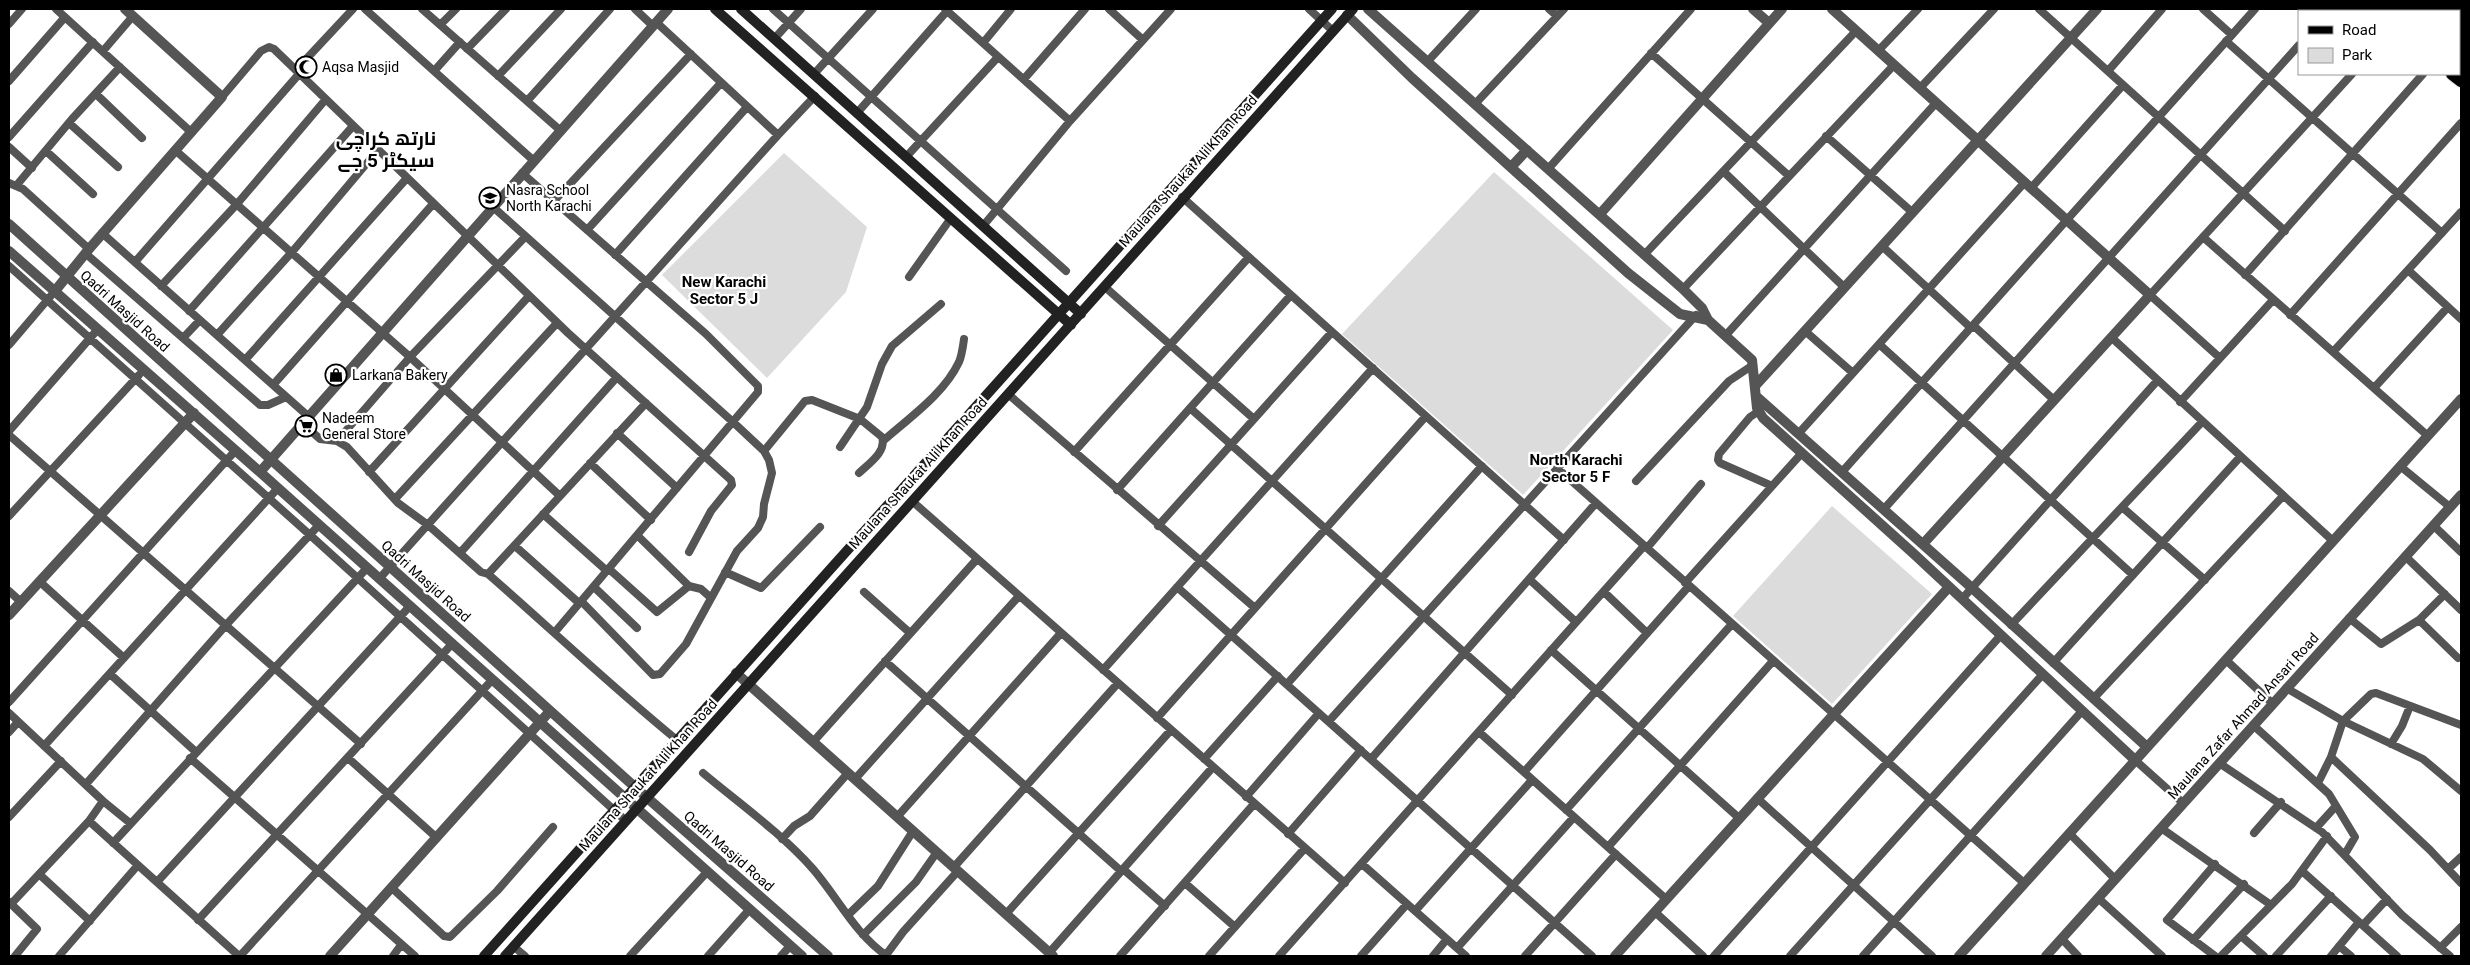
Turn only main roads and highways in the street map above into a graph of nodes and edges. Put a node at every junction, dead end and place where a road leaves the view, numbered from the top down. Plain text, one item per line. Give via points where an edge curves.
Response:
1 (715, 9) edge
2 (741, 9) edge
3 (1332, 9) edge
4 (1350, 12) edge
5 (1068, 302) junction
6 (1058, 314) junction
7 (1081, 314) junction
8 (1071, 326) junction
9 (484, 956) edge
10 (505, 956) edge

1 - 6 main road
2 - 5 main road
3 - 5 main road, Maulana Shaukat Ali Khan Road
4 - 7 main road, Maulana Shaukat Ali Khan Road
5 - 6 main road, Maulana Shaukat Ali Khan Road
5 - 7 main road
6 - 8 main road
6 - 9 main road, Maulana Shaukat Ali Khan Road
7 - 8 main road, Maulana Shaukat Ali Khan Road
8 - 10 main road, Maulana Shaukat Ali Khan Road

